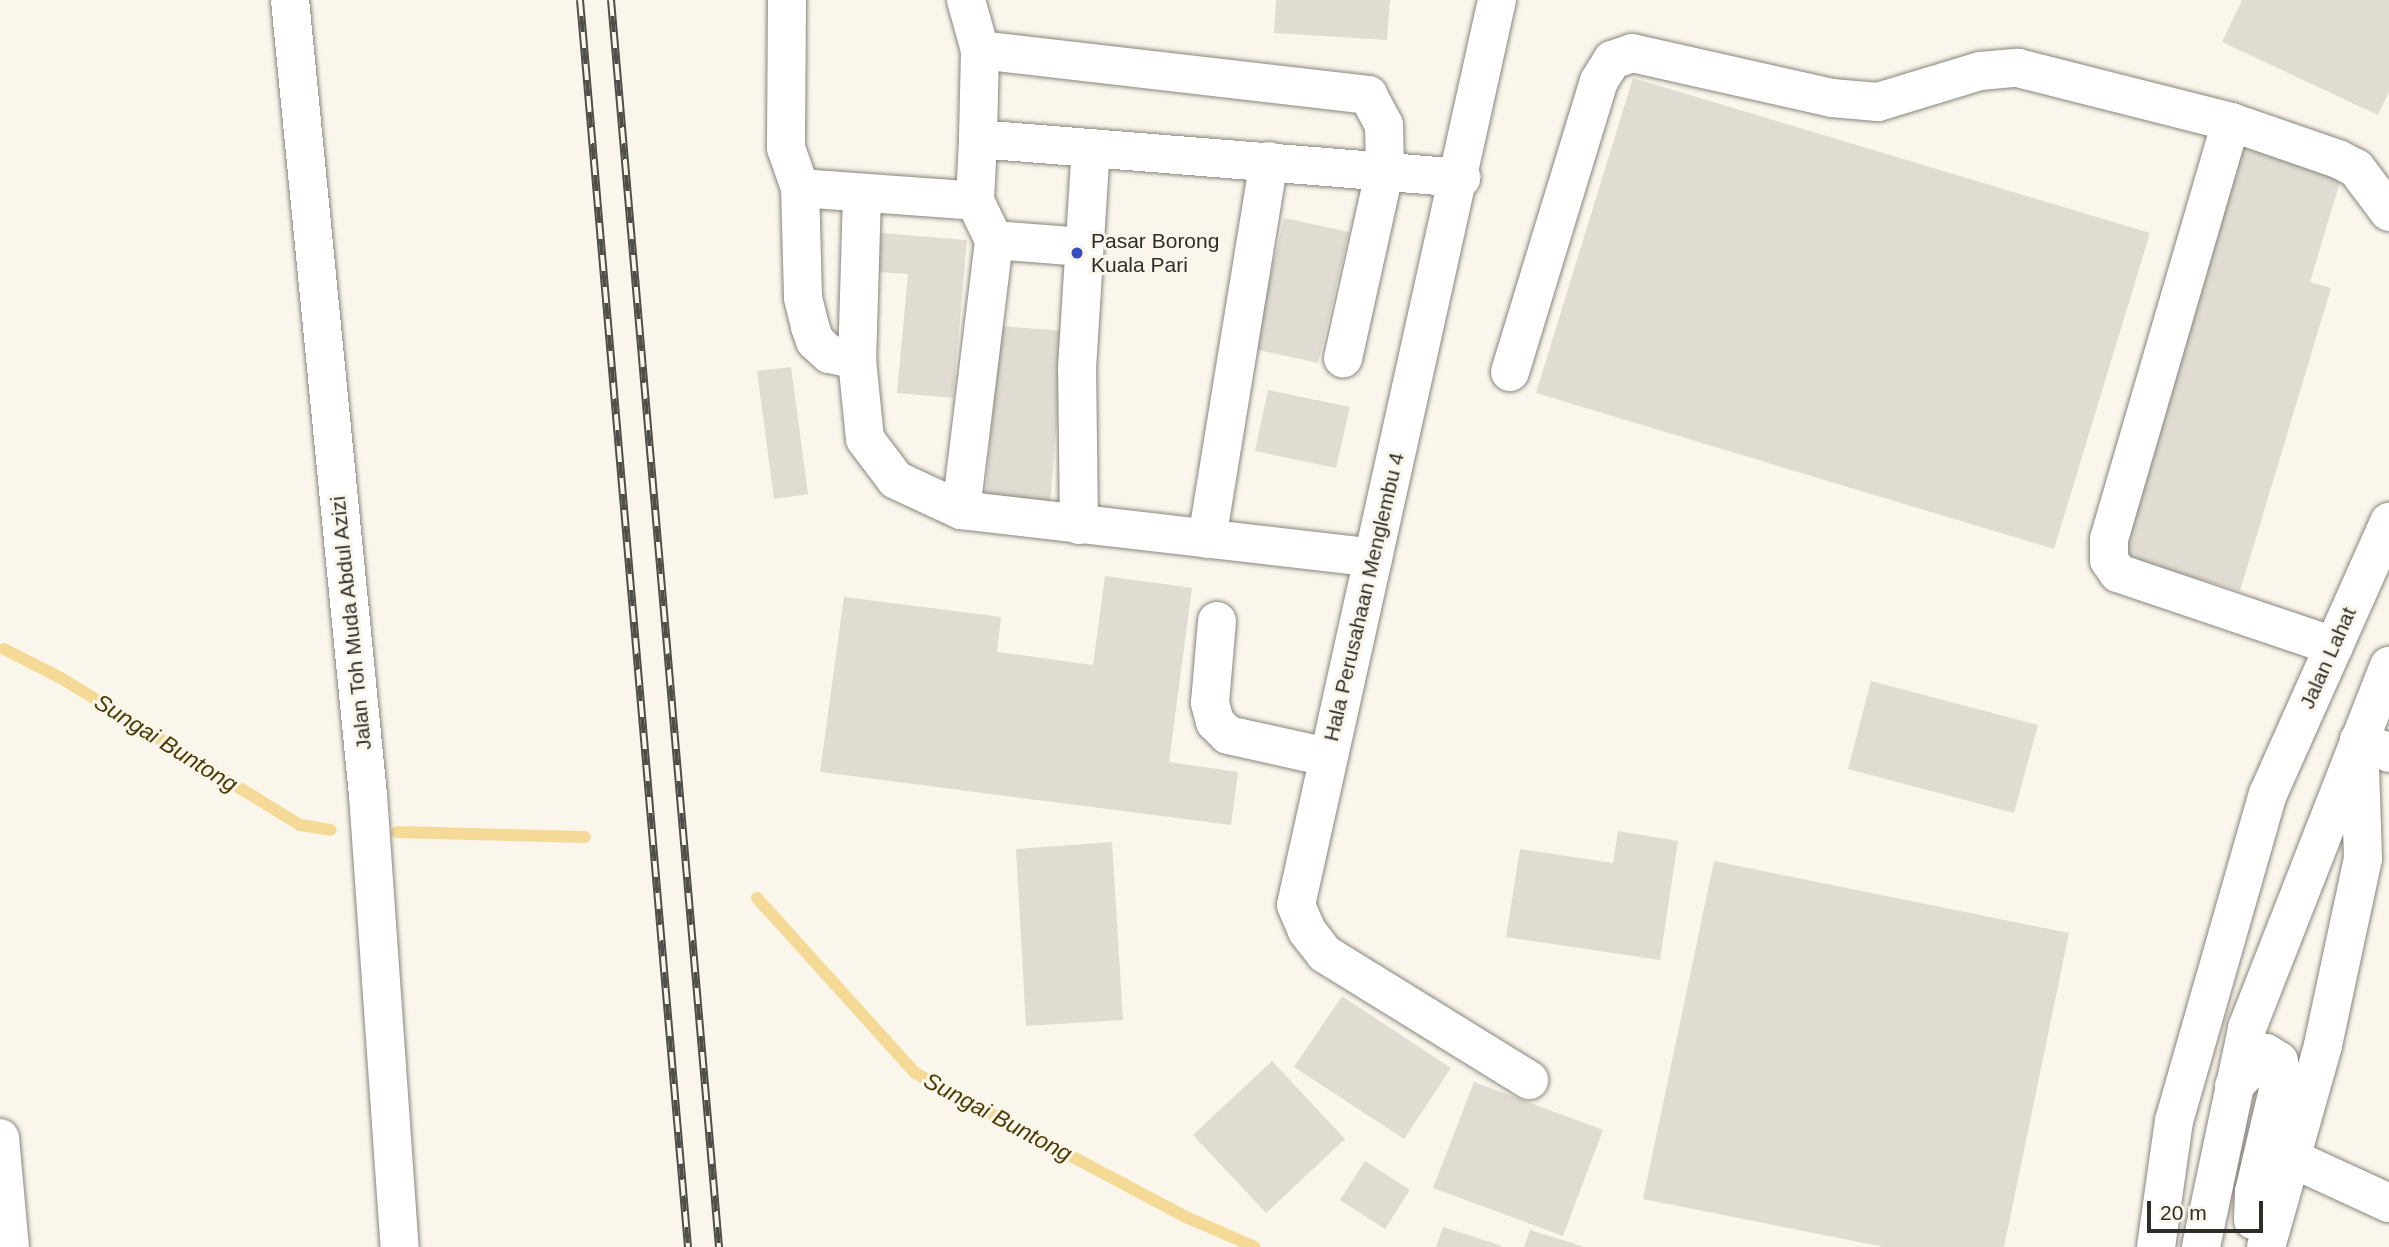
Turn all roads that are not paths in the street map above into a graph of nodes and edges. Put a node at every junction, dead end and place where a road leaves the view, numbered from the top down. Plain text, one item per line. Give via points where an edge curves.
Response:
1 (290, 0) edge
2 (788, 0) edge
3 (966, 0) edge
4 (1497, 0) edge
5 (981, 50) junction
6 (2231, 122) junction
7 (978, 139) junction
8 (1091, 148) junction
9 (1269, 161) junction
10 (1385, 169) junction
11 (1461, 178) junction
12 (800, 188) junction
13 (862, 195) junction
14 (975, 201) junction
15 (2389, 212) edge
16 (994, 240) junction
17 (1083, 247) junction
18 (1343, 358) dead end
19 (857, 360) junction
20 (1510, 372) dead end
21 (961, 510) junction
22 (2389, 522) edge
23 (1079, 524) junction
24 (1207, 539) junction
25 (1373, 558) junction
26 (1217, 621) dead end
27 (2334, 646) junction
28 (2389, 666) edge
29 (2374, 746) edge
30 (1326, 757) junction
31 (1529, 1080) dead end
32 (2234, 1086) junction
33 (0, 1138) edge
34 (2291, 1158) junction
35 (2389, 1203) edge
36 (10, 1247) edge
37 (400, 1247) edge
38 (2156, 1247) edge
39 (2201, 1247) edge
40 (2251, 1247) edge
41 (2266, 1247) edge

1 - 37 street, Jalan Toh Muda Abdul Azizi via 368,794
2 - 12 street via 786,148
3 - 5 street
4 - 11 street, Hala Perusahaan Menglembu 4
5 - 7 street
5 - 10 street via 1368,95 1384,125
6 - 15 street via 2356,168
6 - 20 street via 2018,68 1980,71 1878,102 1832,98 1632,54 1612,60 1599,80
6 - 27 street via 2109,539 2109,560 2118,573
7 - 8 street
7 - 14 street
8 - 9 street
8 - 17 street
9 - 10 street
9 - 24 street
10 - 11 street
10 - 18 street
11 - 25 street, Hala Perusahaan Menglembu 4
12 - 13 street
12 - 19 street via 803,298 810,327 815,341 829,354
13 - 14 street
13 - 19 street
14 - 16 street
16 - 17 street
16 - 21 street
17 - 23 street via 1077,368
19 - 21 street via 865,439 896,480
21 - 23 street
22 - 27 street, Jalan Lahat
23 - 24 street
24 - 25 street
25 - 30 street, Hala Perusahaan Menglembu 4
26 - 30 street via 1210,703 1215,722 1228,735
27 - 38 street, Jalan Lahat via 2268,794 2174,1121
28 - 29 street
29 - 32 street via 2247,1028
29 - 34 street via 2363,858 2323,1045
30 - 31 street, Hala Perusahaan Menglembu 4 via 1297,888 1296,905 1307,932 1325,954
32 - 39 street
32 - 40 street via 2266,1054 2279,1062 2281,1077 2254,1192
33 - 36 street
34 - 35 street
34 - 41 street

